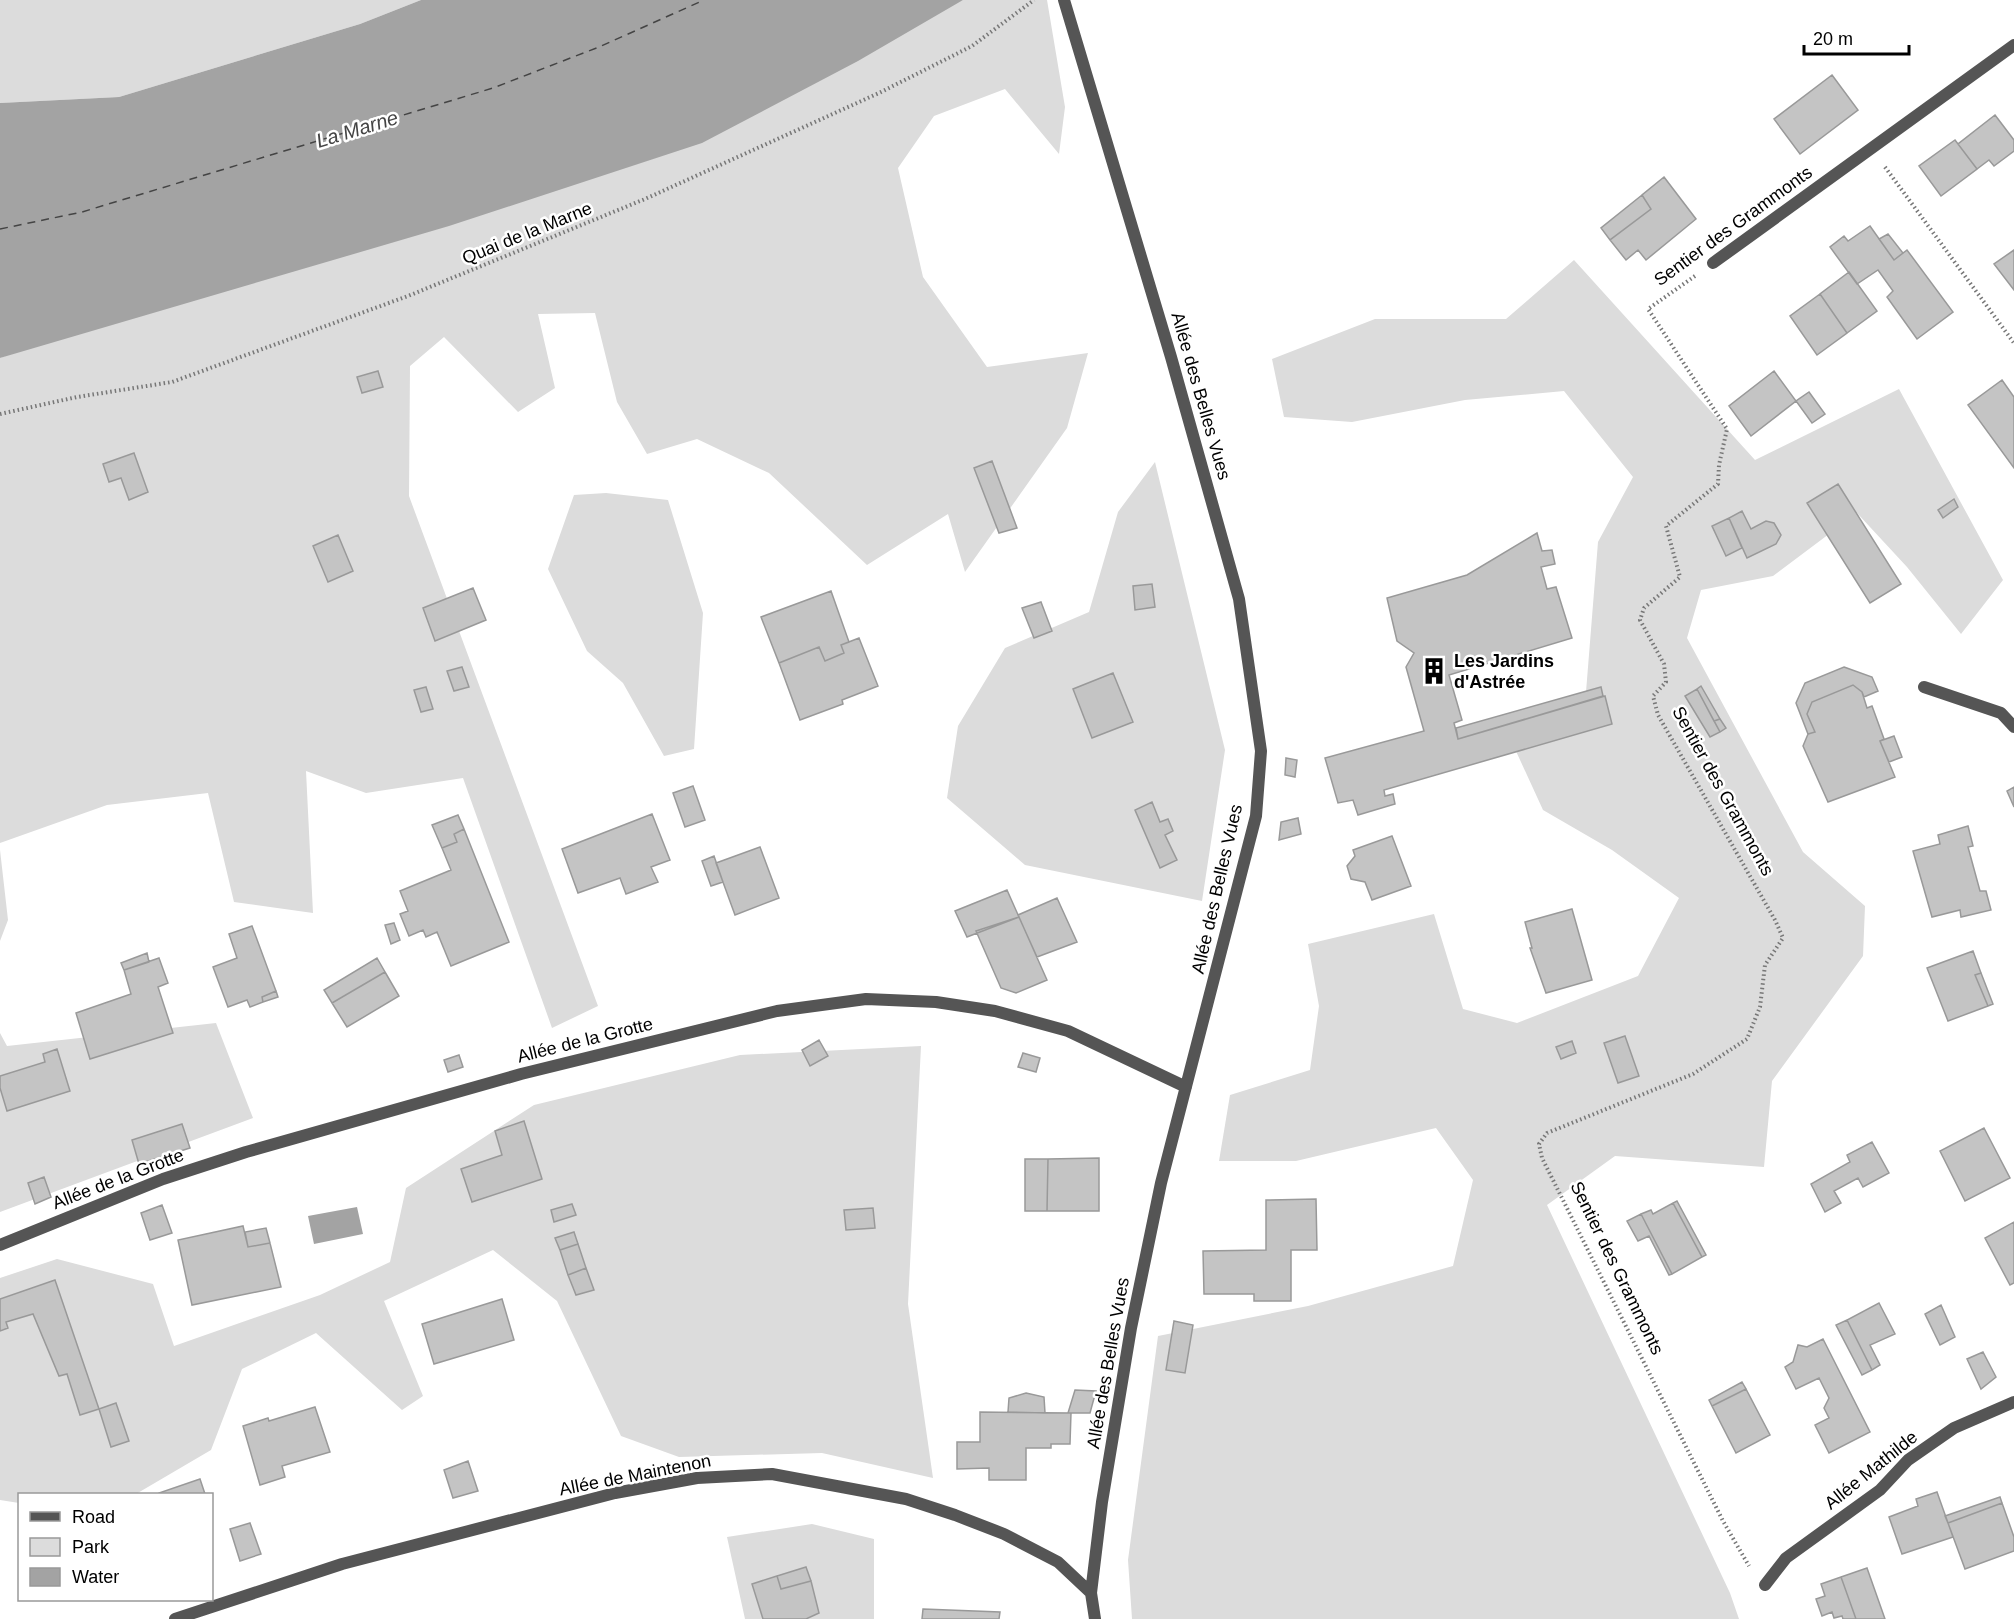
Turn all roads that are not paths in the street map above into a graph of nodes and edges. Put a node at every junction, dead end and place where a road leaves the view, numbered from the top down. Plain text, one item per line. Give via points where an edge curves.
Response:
1 (1064, 0) edge
2 (2014, 45) edge
3 (1713, 263) road end
4 (1924, 687) dead end
5 (2014, 727) edge
6 (1186, 1087) junction
7 (0, 1245) edge
8 (2014, 1402) edge
9 (1765, 1585) road end
10 (1091, 1593) junction
11 (175, 1619) edge
12 (1095, 1619) edge

1 - 6 street, Allée des Belles Vues via 1239,599 1261,751 1256,816
2 - 3 street, Sentier des Grammonts
4 - 5 street via 2001,713
6 - 7 street, Allée de la Grotte via 1068,1031 996,1011 936,1002 866,999 777,1011 521,1074 246,1152 163,1179
6 - 10 street, Allée des Belles Vues via 1161,1183 1131,1328
8 - 9 street, Allée Mathilde via 1954,1428 1908,1460 1881,1490 1786,1558
10 - 11 street, Allée de Maintenon via 1058,1562 975,1522 906,1499 772,1474 697,1478 615,1493 342,1564
10 - 12 street, Allée des Belles Vues

